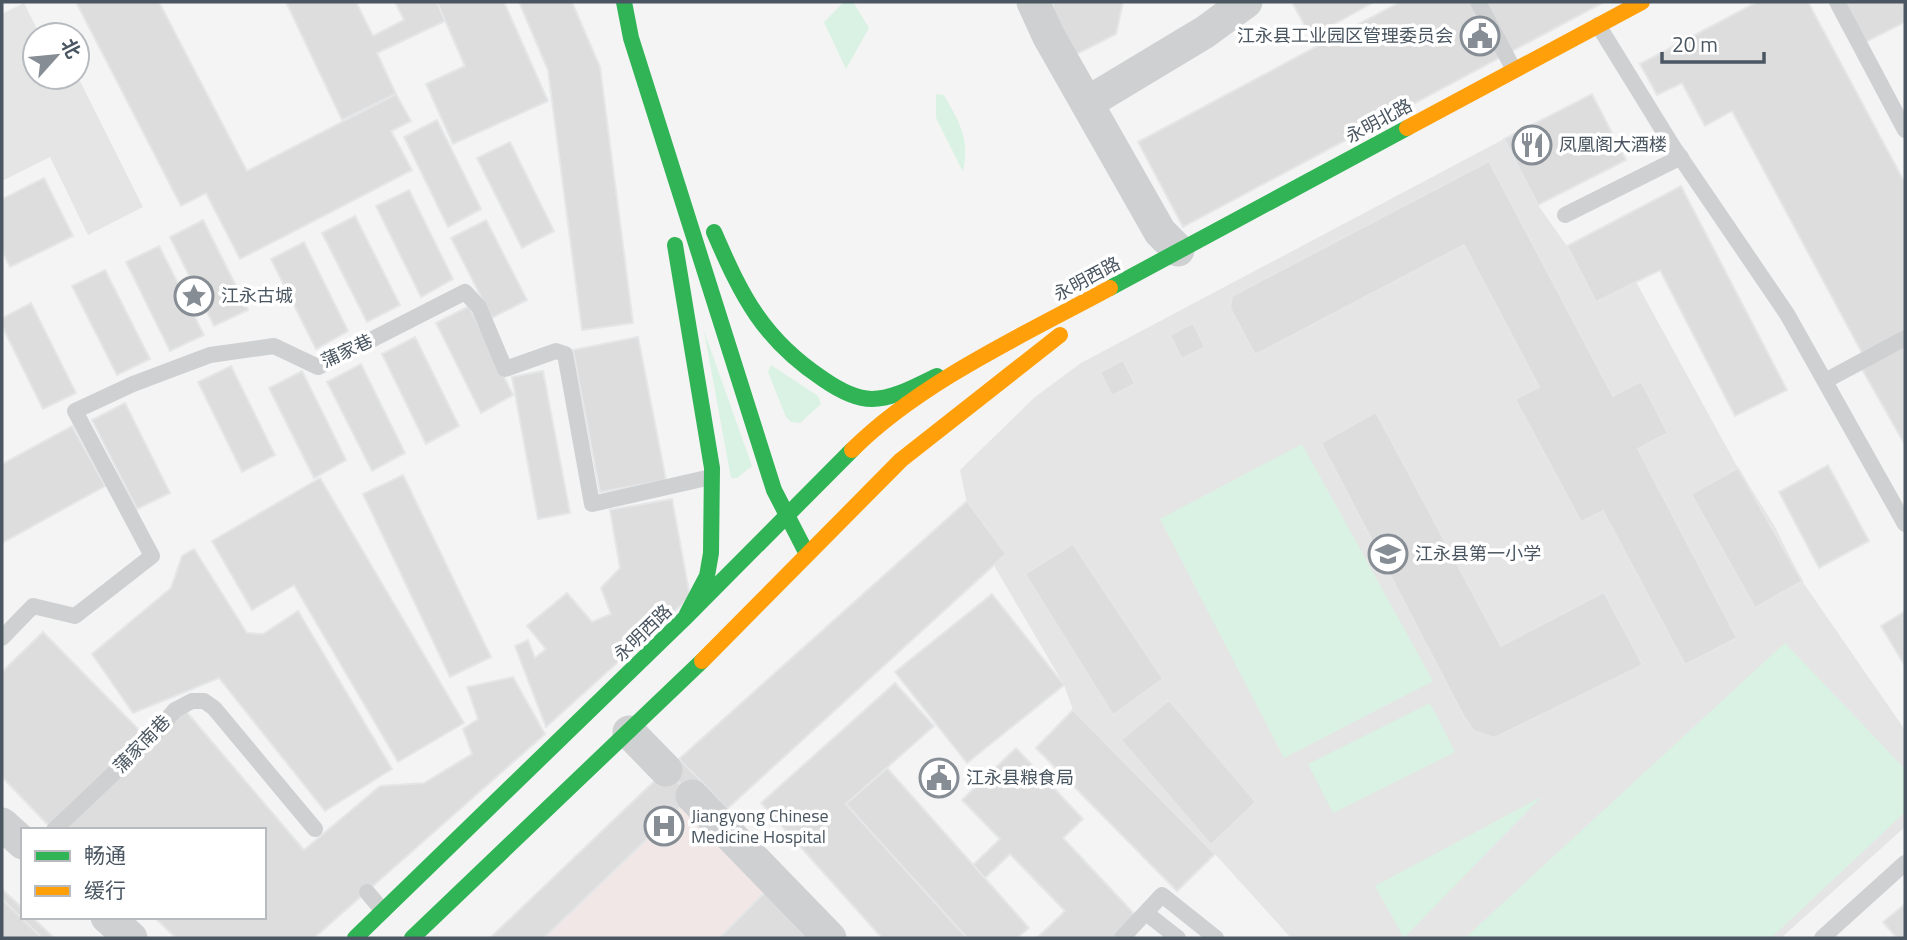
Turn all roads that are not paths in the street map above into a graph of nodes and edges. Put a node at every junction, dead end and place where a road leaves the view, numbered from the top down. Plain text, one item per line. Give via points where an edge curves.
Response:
1 (625, 2) edge
2 (1033, 2) edge
3 (1246, 2) edge
4 (1478, 2) edge
5 (1642, 2) edge
6 (1837, 2) edge
7 (1598, 25) junction
8 (639, 65) junction
9 (1514, 70) junction
10 (1087, 103) junction
11 (1905, 130) edge
12 (1681, 157) junction
13 (683, 159) junction
14 (698, 195) dead end
15 (1565, 215) dead end
16 (709, 219) dead end
17 (1178, 250) junction
18 (1135, 274) junction
19 (1905, 338) edge
20 (981, 357) junction
21 (1825, 381) junction
22 (777, 444) dead end
23 (711, 477) junction
24 (814, 507) junction
25 (787, 517) junction
26 (1905, 524) edge
27 (807, 554) junction
28 (685, 618) junction
29 (2, 638) edge
30 (629, 732) junction
31 (666, 770) dead end
32 (692, 796) dead end
33 (2, 824) edge
34 (56, 828) edge
35 (315, 829) dead end
36 (21, 841) edge
37 (1905, 863) edge
38 (367, 892) dead end
39 (383, 911) junction
40 (1146, 913) junction
41 (109, 919) edge
42 (131, 938) edge
43 (355, 938) edge
44 (412, 938) edge
45 (830, 938) edge
46 (1122, 938) edge
47 (1178, 938) edge
48 (1216, 938) edge
49 (1822, 938) edge

1 - 8 main road
1 - 13 main road via 642,36
2 - 10 street
3 - 10 street
4 - 9 lane
5 - 7 main road, 永明北路
6 - 11 lane
7 - 9 main road, 永明北路
7 - 12 lane
8 - 23 main road via 705,414
8 - 25 main road via 774,490
9 - 17 main road, 永明北路
10 - 17 street via 1160,232
12 - 15 lane
12 - 21 lane via 1787,314
13 - 14 main road
13 - 22 main road
16 - 20 main road via 751,315 795,362 831,384 868,399 894,395
17 - 18 main road, 永明北路
18 - 20 main road, 永明西路
18 - 24 main road, 永明西路 via 901,460
19 - 21 lane
20 - 24 main road, 永明西路 via 870,432
21 - 26 lane
23 - 28 main road via 707,576
23 - 29 lane, 蒲家巷 via 592,504 565,354 556,351 505,369 480,307 466,292 318,367 274,346 209,355 75,411 152,555 75,616 33,606
24 - 25 main road, 永明西路
24 - 27 main road, 永明西路
25 - 27 main road
25 - 28 main road, 永明西路
27 - 30 main road, 永明西路
28 - 39 main road, 永明西路
30 - 31 street
30 - 44 main road, 永明西路
32 - 45 street
33 - 36 street
34 - 35 lane, 蒲家南巷 via 152,737 175,709 204,701
37 - 49 lane
38 - 39 lane
39 - 43 main road, 永明西路
40 - 46 lane
40 - 47 lane
40 - 48 lane via 1162,895
41 - 42 street

